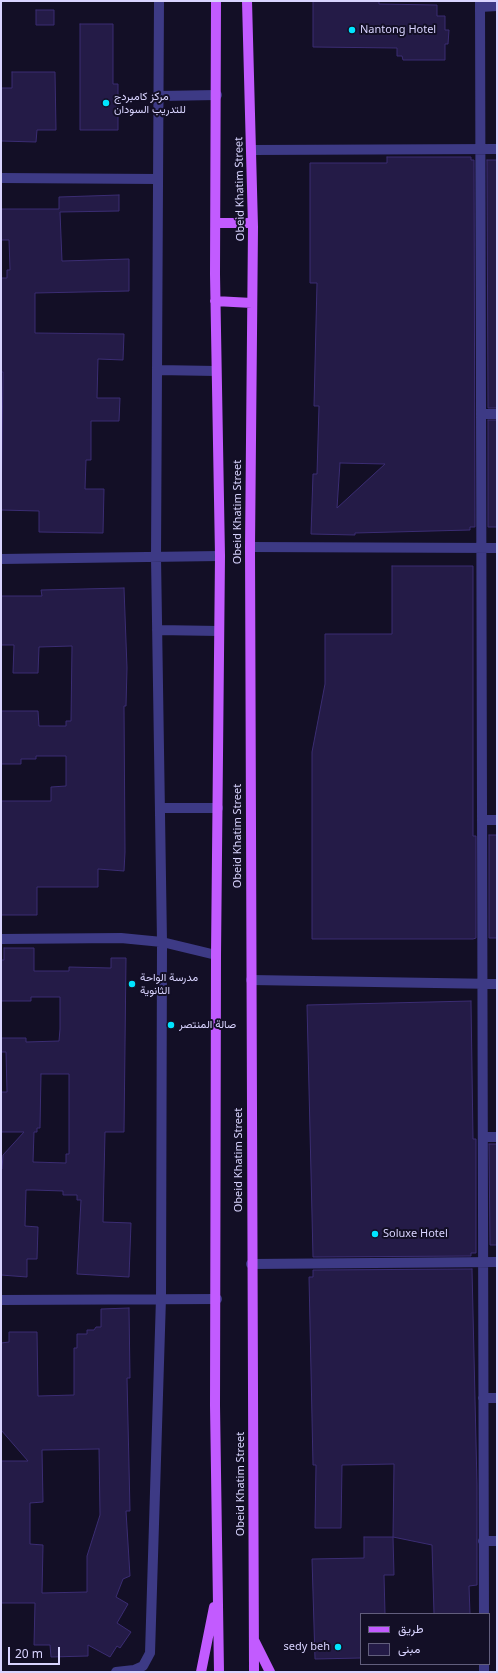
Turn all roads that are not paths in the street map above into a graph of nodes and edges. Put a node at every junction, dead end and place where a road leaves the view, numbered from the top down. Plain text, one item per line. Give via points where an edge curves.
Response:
1 (159, 1) edge
2 (216, 1) edge
3 (247, 1) edge
4 (480, 4) edge
5 (497, 6) edge
6 (217, 95) junction
7 (160, 96) junction
8 (480, 149) junction
9 (497, 149) edge
10 (252, 150) junction
11 (1, 178) edge
12 (158, 179) junction
13 (216, 223) junction
14 (252, 223) junction
15 (215, 301) junction
16 (252, 303) junction
17 (157, 370) junction
18 (216, 371) junction
19 (481, 414) junction
20 (497, 414) edge
21 (250, 547) junction
22 (481, 548) junction
23 (497, 548) edge
24 (220, 556) junction
25 (156, 557) junction
26 (1, 559) edge
27 (157, 630) junction
28 (219, 631) junction
29 (160, 808) junction
30 (218, 808) junction
31 (482, 820) junction
32 (497, 820) edge
33 (1, 939) edge
34 (162, 942) junction
35 (216, 955) junction
36 (251, 980) junction
37 (482, 984) junction
38 (497, 984) edge
39 (482, 1137) junction
40 (497, 1137) edge
41 (483, 1262) junction
42 (497, 1262) edge
43 (252, 1264) junction
44 (161, 1298) junction
45 (217, 1299) junction
46 (1, 1300) edge
47 (483, 1398) junction
48 (497, 1398) edge
49 (483, 1541) junction
50 (497, 1541) edge
51 (218, 1585) junction
52 (484, 1613) edge
53 (253, 1638) junction
54 (116, 1672) edge
55 (201, 1672) edge
56 (219, 1672) edge
57 (254, 1672) edge
58 (270, 1672) edge

1 - 7 street
2 - 6 main road, Obeid Khatim Street
3 - 10 main road, Obeid Khatim Street
4 - 5 street
4 - 8 street
6 - 7 street
6 - 13 main road, Obeid Khatim Street
7 - 12 street
8 - 9 street
8 - 10 street
8 - 19 street
10 - 14 main road, Obeid Khatim Street
11 - 12 street
12 - 17 street
13 - 14 main road
13 - 15 main road, Obeid Khatim Street
14 - 16 main road, Obeid Khatim Street
15 - 16 main road
15 - 18 main road, Obeid Khatim Street
16 - 21 main road, Obeid Khatim Street
17 - 18 street
17 - 25 street
18 - 24 main road, Obeid Khatim Street
19 - 20 street
19 - 22 street
21 - 22 street
21 - 36 main road, Obeid Khatim Street
22 - 23 street
22 - 31 street
24 - 25 street
24 - 28 main road, Obeid Khatim Street
25 - 26 street
25 - 27 street
27 - 28 street
27 - 29 street
28 - 30 main road, Obeid Khatim Street
29 - 30 street
29 - 34 street
30 - 35 main road, Obeid Khatim Street
31 - 32 street
31 - 37 street
33 - 34 street via 102,938
34 - 35 street
34 - 44 street
35 - 45 main road, Obeid Khatim Street
36 - 37 street
36 - 43 main road, Obeid Khatim Street
37 - 38 street
37 - 39 street
39 - 40 street
39 - 41 street
41 - 42 street
41 - 43 street
41 - 47 street
43 - 53 main road, Obeid Khatim Street
44 - 45 street
44 - 46 street
44 - 54 street via 150,1653 143,1666
45 - 51 main road, Obeid Khatim Street via 215,1405
47 - 48 street
47 - 49 street
49 - 50 street
49 - 52 street
51 - 55 main road
51 - 56 main road, Obeid Khatim Street
53 - 57 main road, Obeid Khatim Street
53 - 58 main road

